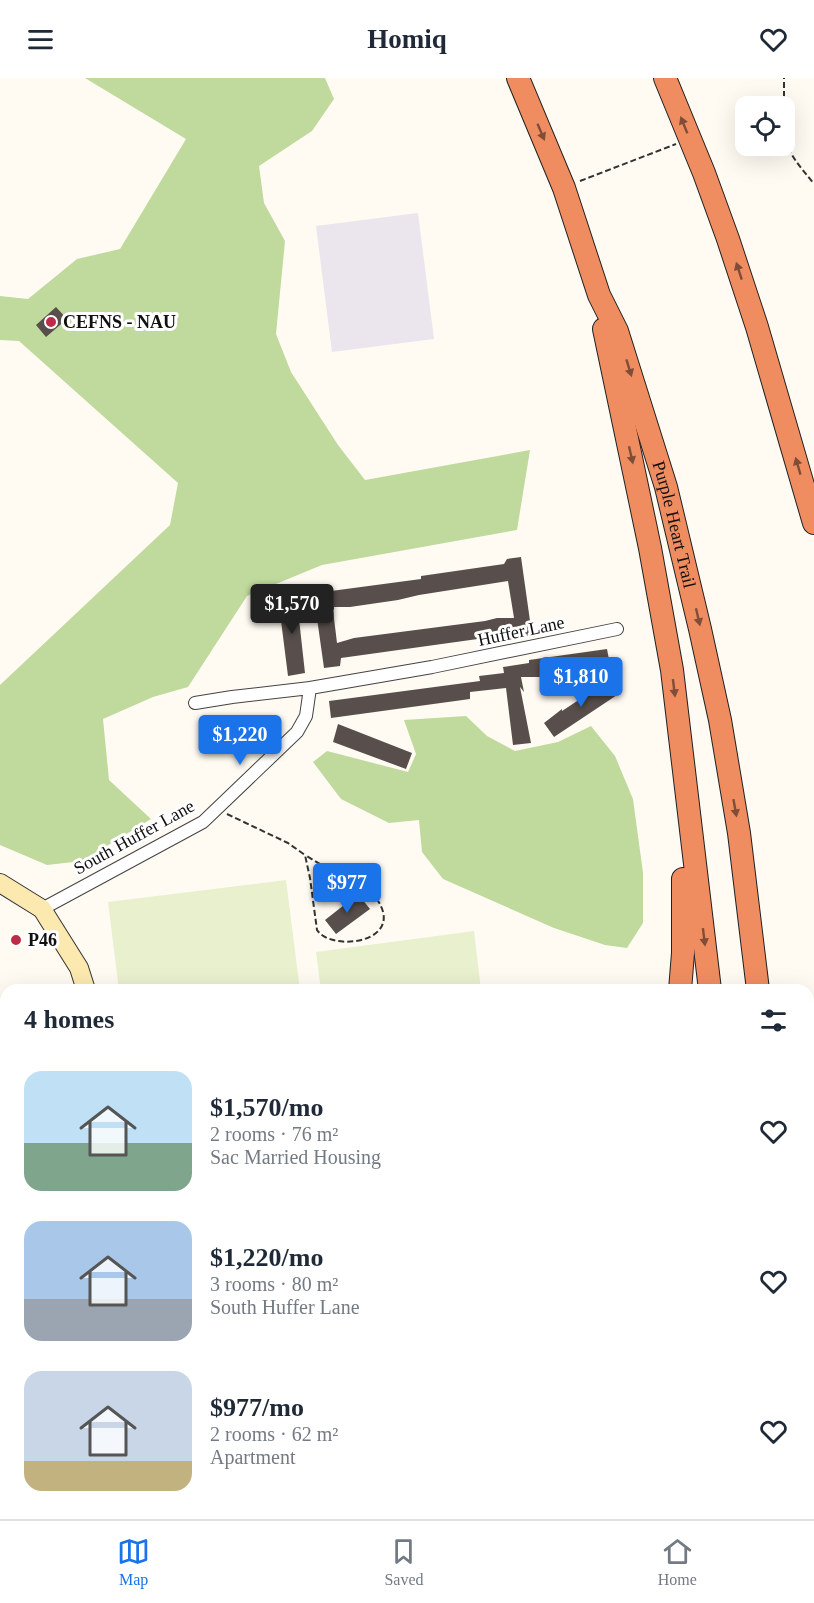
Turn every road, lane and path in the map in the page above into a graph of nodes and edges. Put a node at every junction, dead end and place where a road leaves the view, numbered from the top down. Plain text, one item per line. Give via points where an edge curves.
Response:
1 (518, 78) edge
2 (665, 78) edge
3 (784, 78) edge
4 (784, 96) edge
5 (690, 138) junction
6 (792, 156) edge
7 (814, 184) edge
8 (564, 188) junction
9 (599, 295) junction
10 (814, 523) edge
11 (617, 629) dead end
12 (310, 688) junction
13 (195, 703) dead end
14 (681, 754) junction
15 (216, 809) junction
16 (305, 855) junction
17 (339, 876) junction
18 (0, 883) edge
19 (312, 895) junction
20 (42, 909) junction
21 (84, 984) edge
22 (680, 984) edge
23 (709, 984) edge
24 (757, 984) edge

1 -> 8 highway, Purple Heart Trail
5 -> 2 highway
3 - 4 path
5 - 8 path
10 -> 5 highway via 732,250
6 - 7 path
8 - 9 highway, Purple Heart Trail
9 -> 14 highway via 604,336 662,612
9 -> 24 highway, Purple Heart Trail via 617,331 653,444 700,629 739,833
11 - 12 street, Huffer Lane via 432,668
12 - 13 street
12 - 15 street, South Huffer Lane via 306,716 297,732
14 - 22 highway via 684,902
14 -> 23 highway
15 - 16 path
15 - 20 street, South Huffer Lane via 203,822
16 - 17 path
16 - 19 path
17 - 19 path via 321,882
17 - 19 path via 376,898 383,908 380,932 338,942 321,937
18 - 20 street
20 - 21 street via 79,968

